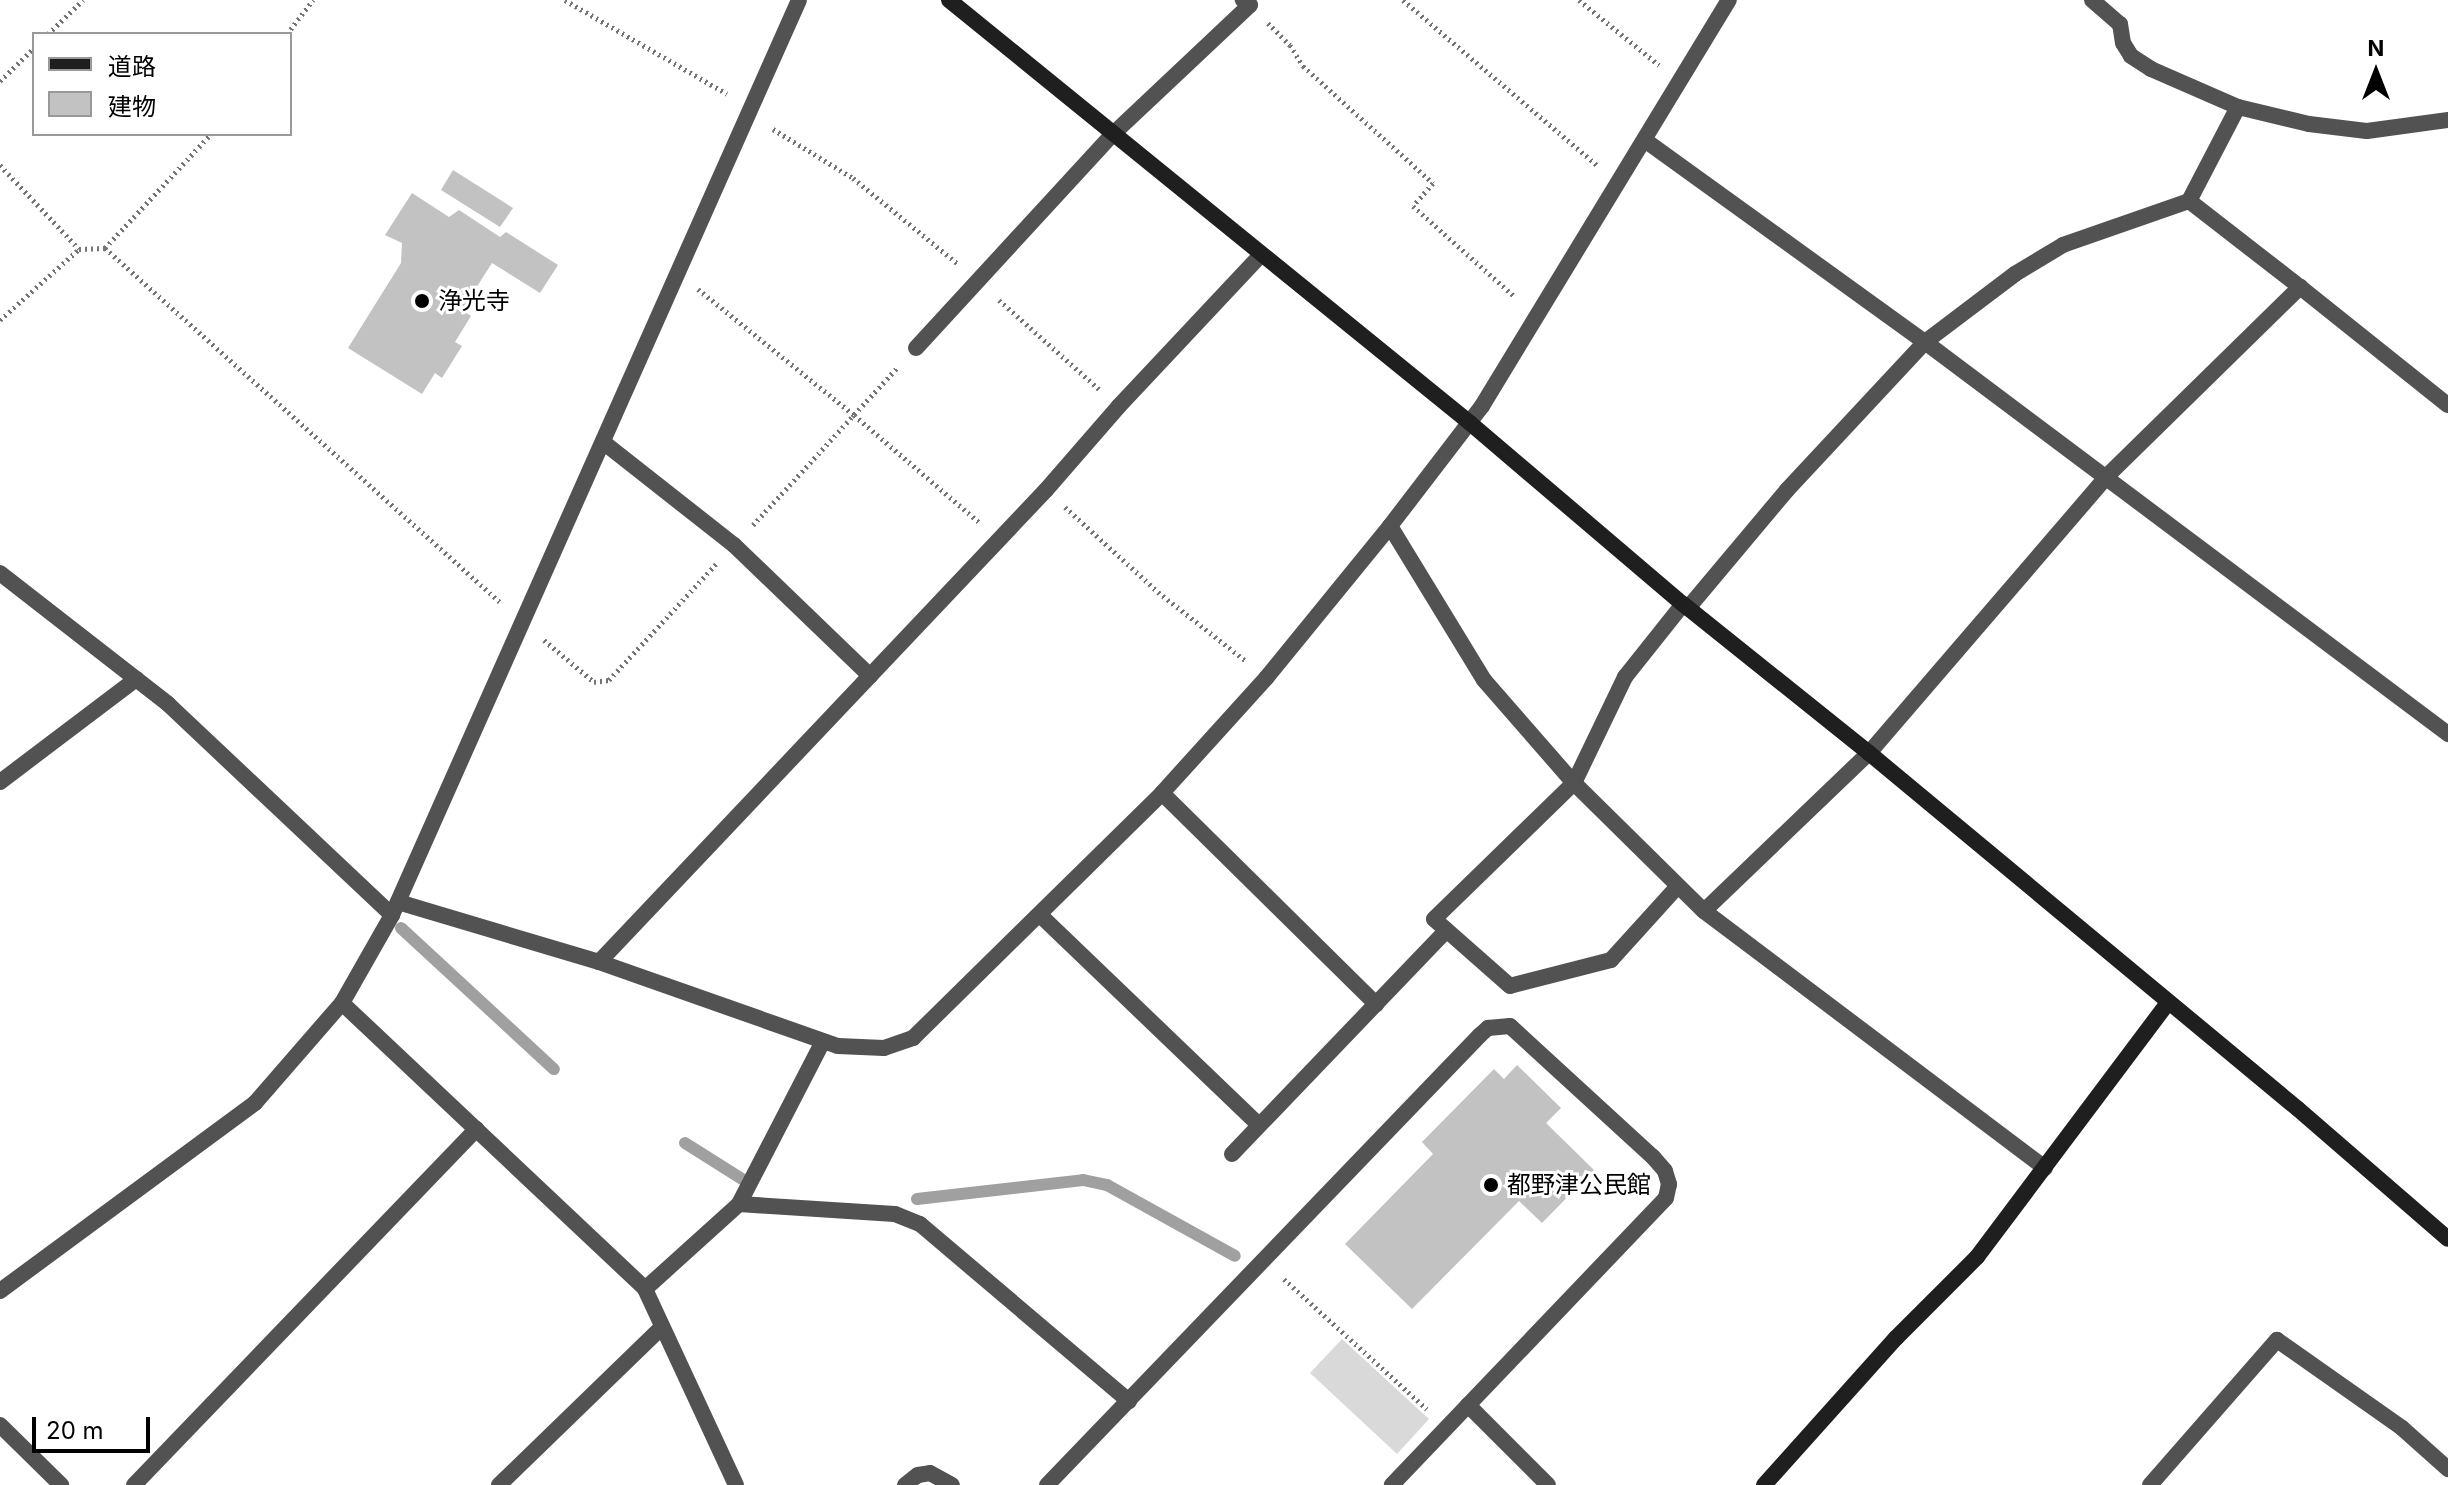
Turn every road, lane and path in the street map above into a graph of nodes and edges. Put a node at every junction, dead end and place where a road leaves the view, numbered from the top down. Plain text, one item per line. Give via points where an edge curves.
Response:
1 (83, 0) edge
2 (313, 0) edge
3 (565, 0) edge
4 (799, 0) edge
5 (949, 0) edge
6 (1403, 0) edge
7 (1579, 0) edge
8 (1728, 0) edge
9 (2092, 0) edge
10 (1246, 2) edge
11 (50, 32) edge
12 (289, 32) edge
13 (32, 50) edge
14 (0, 81) edge
15 (1679, 82) junction
16 (2238, 107) junction
17 (751, 108) junction
18 (2448, 120) edge
19 (1113, 134) junction
20 (209, 136) edge
21 (1646, 141) junction
22 (0, 165) edge
23 (1619, 183) junction
24 (2189, 201) junction
25 (105, 248) junction
26 (79, 249) junction
27 (1261, 255) junction
28 (678, 273) junction
29 (977, 281) junction
30 (2300, 287) junction
31 (1537, 317) junction
32 (0, 320) edge
33 (1925, 342) junction
34 (916, 348) dead end
35 (2448, 405) edge
36 (1119, 406) junction
37 (1470, 423) junction
38 (603, 442) junction
39 (2106, 477) junction
40 (1046, 490) junction
41 (1390, 526) junction
42 (1000, 539) junction
43 (0, 573) edge
44 (1686, 606) junction
45 (523, 623) junction
46 (870, 676) junction
47 (1267, 677) junction
48 (136, 679) junction
49 (2448, 734) edge
50 (1869, 753) junction
51 (0, 782) edge
52 (1574, 783) junction
53 (1162, 793) junction
54 (1678, 886) junction
55 (395, 909) junction
56 (1704, 911) junction
57 (1040, 915) junction
58 (1447, 930) junction
59 (599, 962) junction
60 (342, 1003) junction
61 (2168, 1003) junction
62 (1376, 1004) junction
63 (823, 1041) junction
64 (1259, 1125) junction
65 (477, 1129) junction
66 (1232, 1154) dead end
67 (2045, 1168) junction
68 (739, 1204) junction
69 (2448, 1239) edge
70 (1262, 1260) junction
71 (645, 1289) junction
72 (0, 1291) edge
73 (662, 1327) junction
74 (1129, 1401) junction
75 (1468, 1405) junction
76 (0, 1425) edge
77 (1447, 1427) junction
78 (2448, 1469) edge
79 (61, 1485) edge
80 (134, 1485) edge
81 (499, 1485) edge
82 (736, 1485) edge
83 (905, 1485) edge
84 (952, 1485) edge
85 (1047, 1485) edge
86 (1392, 1485) edge
87 (1548, 1485) edge
88 (1764, 1485) edge
89 (2150, 1485) edge

1 - 11 path
2 - 12 path
3 - 17 path
4 - 17 street
5 - 19 street
6 - 23 path
7 - 15 path
8 - 15 street
9 - 16 street via 2120,24 2131,56
10 - 19 street
10 - 31 path via 1290,45 1303,66 1433,183 1413,206
13 - 14 path
15 - 21 street
16 - 18 street via 2367,131
16 - 24 street
17 - 28 street
17 - 29 path via 777,133 853,178
19 - 27 street
19 - 29 street
20 - 25 path
21 - 23 street
21 - 33 street
22 - 26 path
23 - 31 street
24 - 30 street
24 - 33 street via 2063,245
25 - 26 path
25 - 45 path
26 - 32 path
27 - 36 street
27 - 37 street
28 - 38 street
28 - 42 path
29 - 34 street
29 - 36 path
30 - 35 street
30 - 39 street
31 - 37 street
33 - 39 street
33 - 44 street
36 - 40 street
37 - 41 street
37 - 44 street
38 - 45 street
38 - 46 street via 734,545
39 - 49 street
39 - 50 street
40 - 42 street
40 - 47 path via 1158,592
41 - 47 street
41 - 52 street via 1484,680
42 - 46 street
43 - 48 street
44 - 50 street
44 - 52 street via 1625,677
45 - 55 street
46 - 59 street
47 - 53 street
48 - 51 street
48 - 55 street
50 - 56 street
50 - 61 street
52 - 54 street
52 - 58 street via 1434,919
53 - 57 street
53 - 62 street
54 - 56 street
54 - 58 street via 1611,960 1510,986
55 - 59 street
55 - 60 street
56 - 67 street
57 - 63 street via 913,1038 884,1048
57 - 64 street
58 - 62 street
59 - 63 street
60 - 65 street
60 - 72 street via 255,1103
61 - 67 street
61 - 69 street
62 - 64 street
63 - 68 street
64 - 66 street
65 - 71 street
65 - 80 street
67 - 88 street via 1977,1257
68 - 71 street
68 - 74 street via 895,1214 920,1224
70 - 74 street
70 - 75 street via 1480,1035 1499,1025 1518,1031 1653,1157 1669,1184 1656,1211
70 - 77 path
71 - 73 street
73 - 81 street
73 - 82 street
74 - 85 street
75 - 77 street
75 - 87 street
76 - 79 street
77 - 86 street
78 - 89 street via 2402,1428 2277,1340
83 - 84 street via 930,1473

